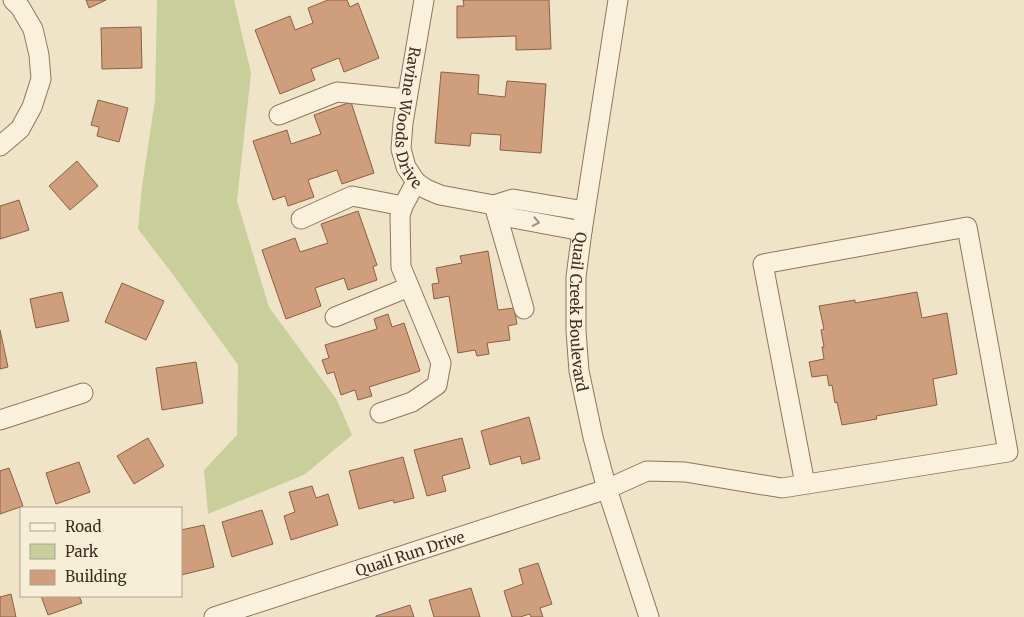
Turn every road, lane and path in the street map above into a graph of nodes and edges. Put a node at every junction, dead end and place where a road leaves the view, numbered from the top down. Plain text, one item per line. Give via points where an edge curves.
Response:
1 (14, 0) edge
2 (424, 0) edge
3 (618, 0) edge
4 (407, 99) junction
5 (279, 115) dead end
6 (0, 146) edge
7 (416, 182) junction
8 (494, 205) junction
9 (403, 206) junction
10 (585, 211) junction
11 (301, 219) dead end
12 (582, 231) junction
13 (410, 287) junction
14 (524, 309) dead end
15 (335, 317) dead end
16 (83, 392) dead end
17 (380, 413) dead end
18 (0, 420) edge
19 (805, 484) junction
20 (607, 488) junction
21 (214, 617) edge
22 (649, 617) edge

1 - 6 street via 33,28 41,80 20,129
2 - 4 street, Ravine Woods Drive
3 - 10 street, Quail Creek Boulevard
4 - 5 street via 336,92
4 - 7 street, Ravine Woods Drive via 401,149 406,167
7 - 8 street, Ravine Woods Drive via 440,195
7 - 9 street
8 - 10 street, Ravine Woods Drive via 513,199
8 -> 12 street, Ravine Woods Drive via 508,217
8 - 14 street
9 - 11 street via 352,196
9 - 13 street via 400,216 401,267
10 - 12 street, Quail Creek Boulevard
12 - 20 street, Quail Creek Boulevard via 576,277 579,371
13 - 15 street
13 - 17 street via 441,363 437,385 412,402
16 - 18 street
19 - 19 street, Quail Run Drive via 764,264 967,227 1008,452
19 - 20 street, Quail Run Drive via 782,488 685,472 647,471
20 - 21 street, Quail Run Drive
20 - 22 street, Quail Creek Boulevard

